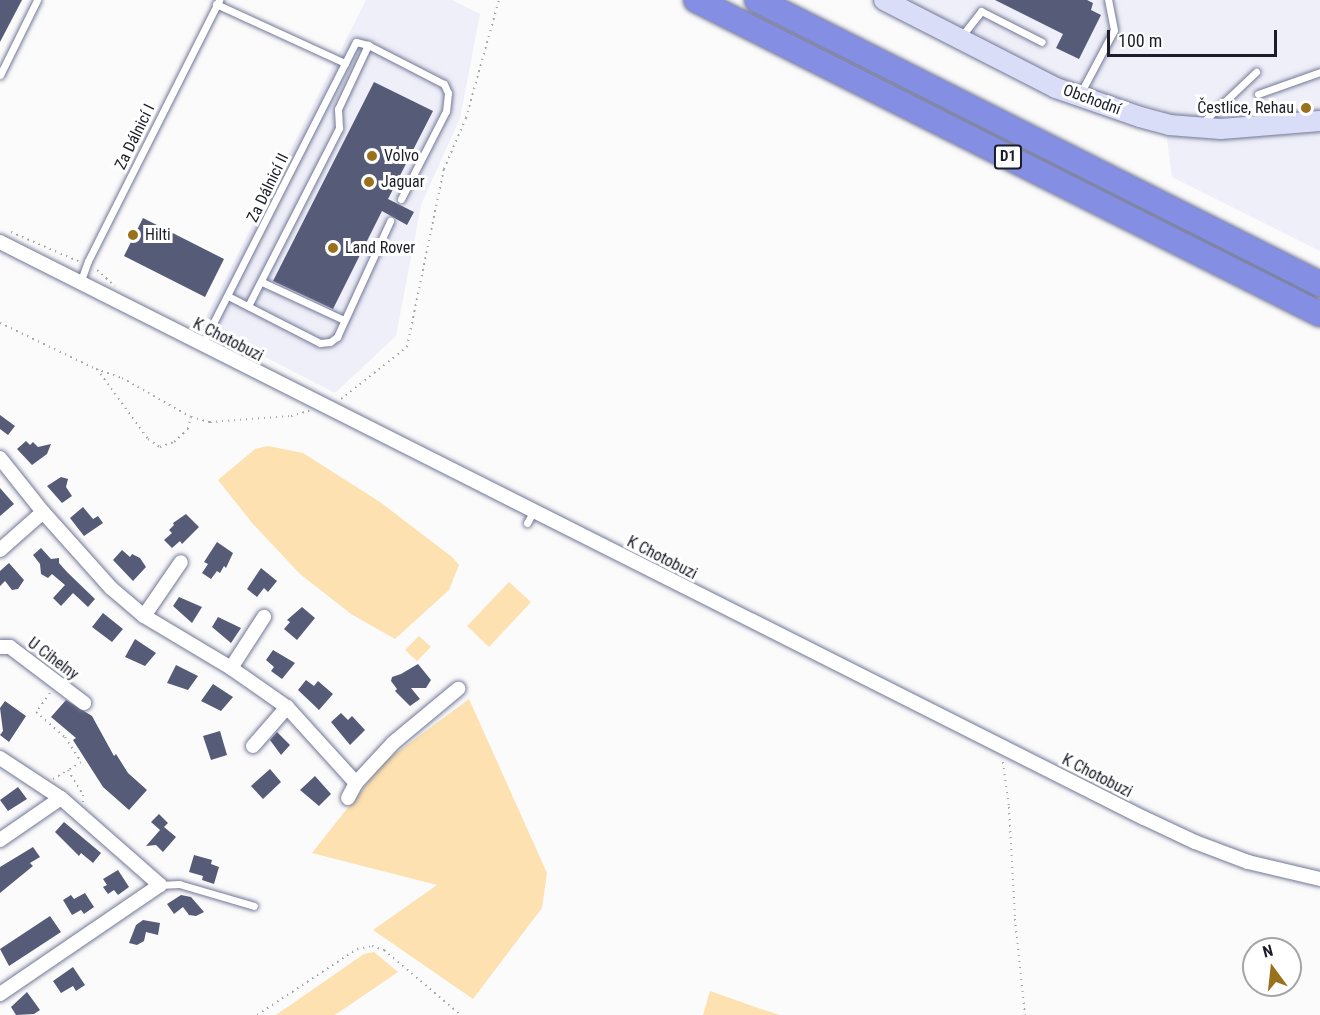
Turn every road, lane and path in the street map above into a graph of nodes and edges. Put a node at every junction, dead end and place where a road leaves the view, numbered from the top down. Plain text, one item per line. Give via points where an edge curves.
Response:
1 (37, 0) edge
2 (499, 0) edge
3 (696, 0) edge
4 (757, 0) edge
5 (884, 0) edge
6 (1108, 0) edge
7 (218, 2) edge
8 (960, 39) junction
9 (1042, 42) dead end
10 (368, 45) junction
11 (345, 63) junction
12 (1256, 72) dead end
13 (1320, 72) edge
14 (0, 75) edge
15 (1258, 94) dead end
16 (1079, 97) junction
17 (1320, 121) edge
18 (1197, 128) junction
19 (401, 200) dead end
20 (390, 221) dead end
21 (1, 235) edge
22 (82, 262) dead end
23 (262, 282) junction
24 (80, 283) junction
25 (1320, 284) edge
26 (228, 296) junction
27 (248, 306) junction
28 (1320, 314) edge
29 (344, 320) junction
30 (0, 322) edge
31 (202, 345) junction
32 (96, 369) junction
33 (340, 399) dead end
34 (318, 404) junction
35 (191, 417) junction
36 (0, 458) edge
37 (43, 512) junction
38 (0, 550) edge
39 (181, 562) dead end
40 (144, 616) junction
41 (264, 617) dead end
42 (0, 647) edge
43 (231, 668) junction
44 (58, 683) junction
45 (458, 689) dead end
46 (84, 703) dead end
47 (287, 707) junction
48 (253, 747) dead end
49 (1008, 749) junction
50 (0, 758) edge
51 (68, 770) dead end
52 (356, 783) junction
53 (61, 798) junction
54 (348, 798) dead end
55 (0, 840) edge
56 (1320, 879) edge
57 (160, 885) junction
58 (254, 906) dead end
59 (0, 994) edge
60 (257, 1015) edge
61 (461, 1015) edge
62 (1024, 1015) edge

1 - 14 lane
2 - 33 path via 466,118 444,169 407,346
3 - 28 highway, D1
4 - 25 highway, D1
5 - 8 street, Obchodní
6 - 16 lane via 1114,30
7 - 11 lane, Za Dálnicí I
7 - 24 lane, Za Dálnicí I
8 - 9 lane via 981,11
8 - 16 street, Obchodní
10 - 11 lane, Za Dálnicí II via 356,42
10 - 19 lane via 444,84 448,93 446,111
10 - 23 lane via 338,109 339,128
11 - 26 lane, Za Dálnicí II
12 - 18 lane
13 - 15 lane
16 - 18 street, Obchodní via 1169,125
17 - 18 street, Obchodní via 1239,129
20 - 29 lane
21 - 22 path
21 - 24 street, K Chotobuzi
23 - 27 lane
23 - 29 lane
24 - 31 street, K Chotobuzi
26 - 27 lane
26 - 31 lane, Za Dálnicí II
27 - 29 lane via 320,343 337,337
30 - 32 path
31 - 34 street, K Chotobuzi
32 - 35 path via 122,378
32 - 35 path via 148,439 160,447 174,442 188,429
34 - 35 path via 291,416 210,422
34 - 49 street, K Chotobuzi via 530,518
36 - 37 street
37 - 38 street
37 - 40 street via 111,588
39 - 40 street
40 - 43 street
41 - 43 street
42 - 44 street, U Cihelny via 10,647
43 - 47 street
44 - 46 street, U Cihelny
44 - 51 path via 36,712 65,737 81,762
45 - 52 street via 393,743
47 - 48 street
47 - 52 street
49 - 56 street, K Chotobuzi via 1195,842 1248,862
49 - 62 path via 1003,768 1010,807
50 - 53 street
52 - 54 street
53 - 55 street
53 - 57 street
57 - 58 lane via 179,884
57 - 59 street
60 - 61 path via 357,949 372,946 384,950

